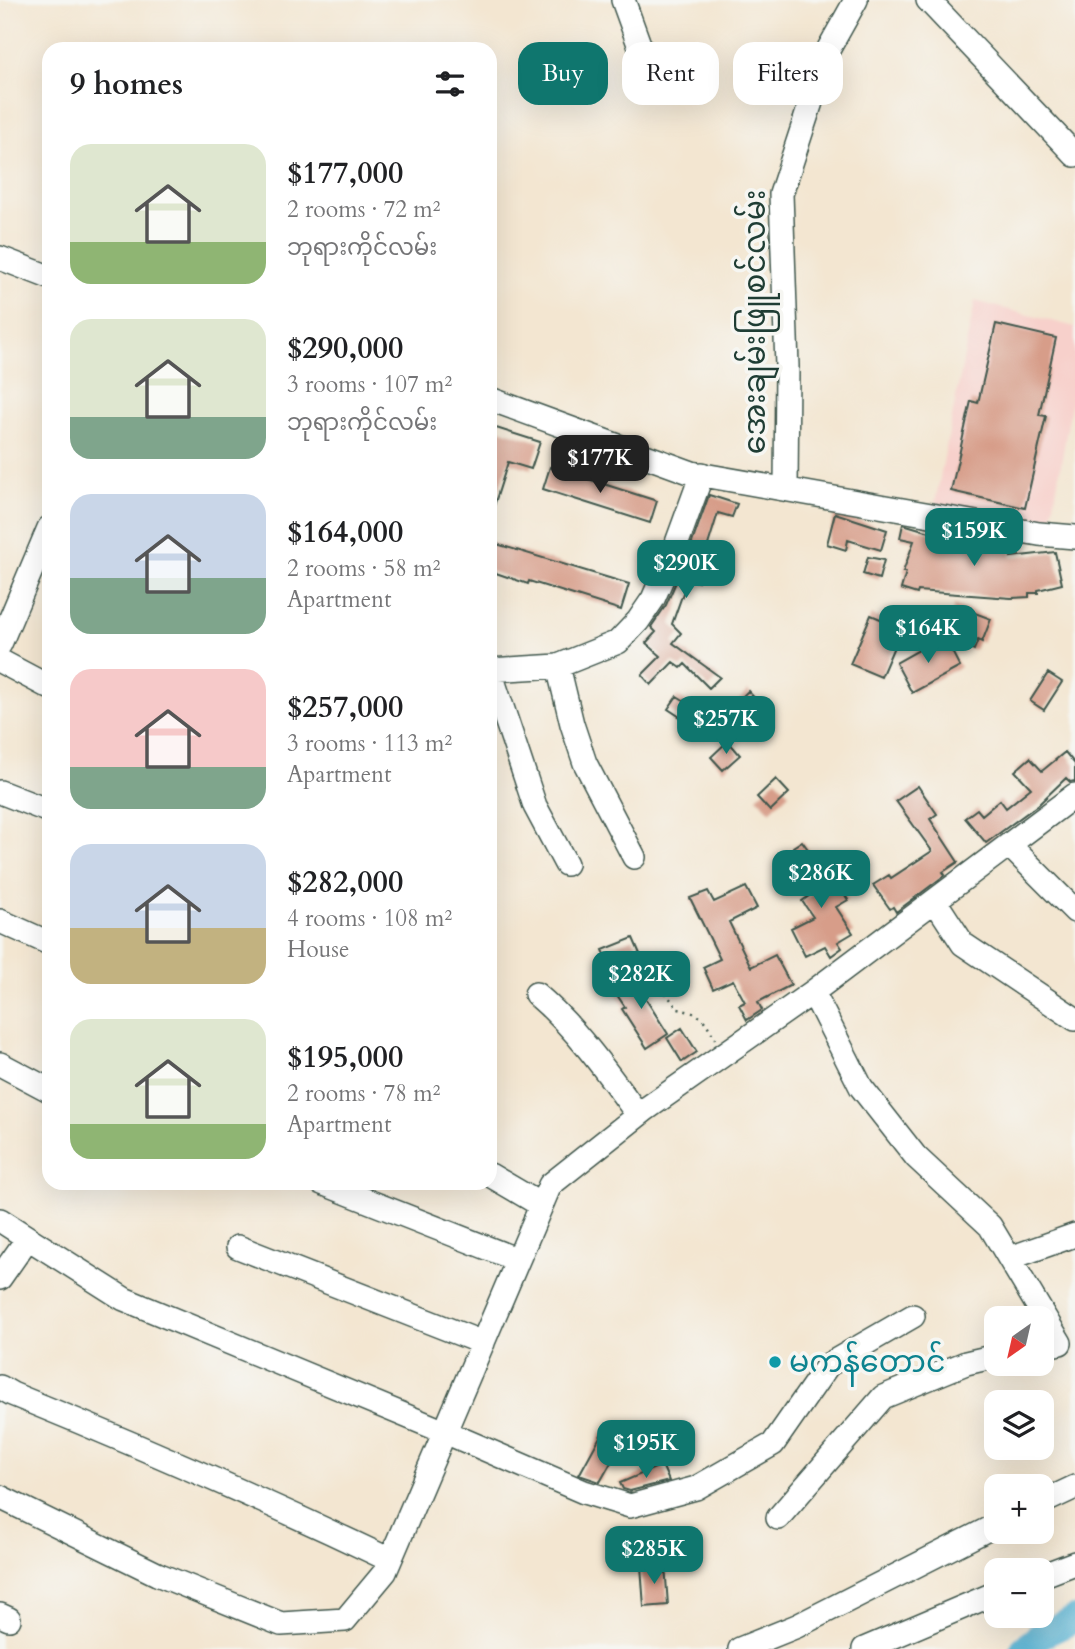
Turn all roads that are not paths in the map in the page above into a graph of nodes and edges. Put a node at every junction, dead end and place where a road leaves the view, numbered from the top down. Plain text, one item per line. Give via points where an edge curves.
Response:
1 (623, 0) edge
2 (856, 0) edge
3 (928, 0) edge
4 (638, 42) edge
5 (1075, 155) edge
6 (0, 258) edge
7 (42, 274) edge
8 (497, 402) edge
9 (702, 474) junction
10 (786, 489) junction
11 (1075, 537) edge
12 (42, 545) edge
13 (0, 644) edge
14 (0, 661) edge
15 (558, 666) junction
16 (497, 670) edge
17 (42, 683) edge
18 (497, 692) edge
19 (0, 792) edge
20 (1075, 795) edge
21 (42, 808) edge
22 (1009, 845) junction
23 (634, 857) dead end
24 (566, 864) dead end
25 (935, 901) junction
26 (1075, 911) edge
27 (0, 920) edge
28 (42, 940) edge
29 (813, 992) junction
30 (537, 994) dead end
31 (1075, 1019) edge
32 (0, 1064) edge
33 (42, 1086) edge
34 (638, 1115) junction
35 (497, 1178) edge
36 (340, 1190) edge
37 (541, 1205) junction
38 (0, 1220) edge
39 (1075, 1235) edge
40 (28, 1238) junction
41 (238, 1247) dead end
42 (1010, 1258) junction
43 (519, 1260) junction
44 (0, 1278) edge
45 (1038, 1306) edge
46 (913, 1317) dead end
47 (1054, 1333) edge
48 (483, 1343) junction
49 (1054, 1344) edge
50 (984, 1359) edge
51 (0, 1387) edge
52 (445, 1432) junction
53 (1075, 1487) edge
54 (0, 1497) edge
55 (1054, 1497) edge
56 (778, 1518) dead end
57 (984, 1531) edge
58 (390, 1560) junction
59 (1075, 1563) edge
60 (1054, 1571) edge
61 (984, 1598) edge
62 (740, 1649) edge
63 (864, 1649) edge

1 - 4 street
2 - 10 street, အေးချမ်းဖြူစင်လမ်း via 828,50 781,194
3 - 5 street
6 - 7 street
8 - 9 street
9 - 10 street
9 - 15 street via 674,551 638,621 618,642
10 - 11 street
12 - 13 street
14 - 17 street
15 - 16 street
15 - 23 street via 585,763
18 - 24 street via 535,806
19 - 21 street
20 - 22 street
22 - 25 street
22 - 26 street
25 - 29 street
25 - 31 street via 963,944
27 - 28 street
29 - 34 street
29 - 42 street via 861,1087 916,1157 990,1226
30 - 34 street via 601,1063
32 - 33 street
34 - 37 street via 550,1185
35 - 37 street
36 - 43 street
37 - 43 street
38 - 40 street
39 - 42 street
40 - 44 street
40 - 52 street via 124,1299
41 - 48 street
42 - 45 street
43 - 48 street
46 - 52 street via 828,1365 773,1444 696,1488 630,1506 584,1492
47 - 49 street via 1060,1343
48 - 52 street
50 - 56 street via 883,1397
51 - 58 street
52 - 58 street
53 - 55 street
54 - 58 street via 157,1574 281,1624 345,1620
57 - 62 street via 797,1626
59 - 60 street
61 - 63 street

